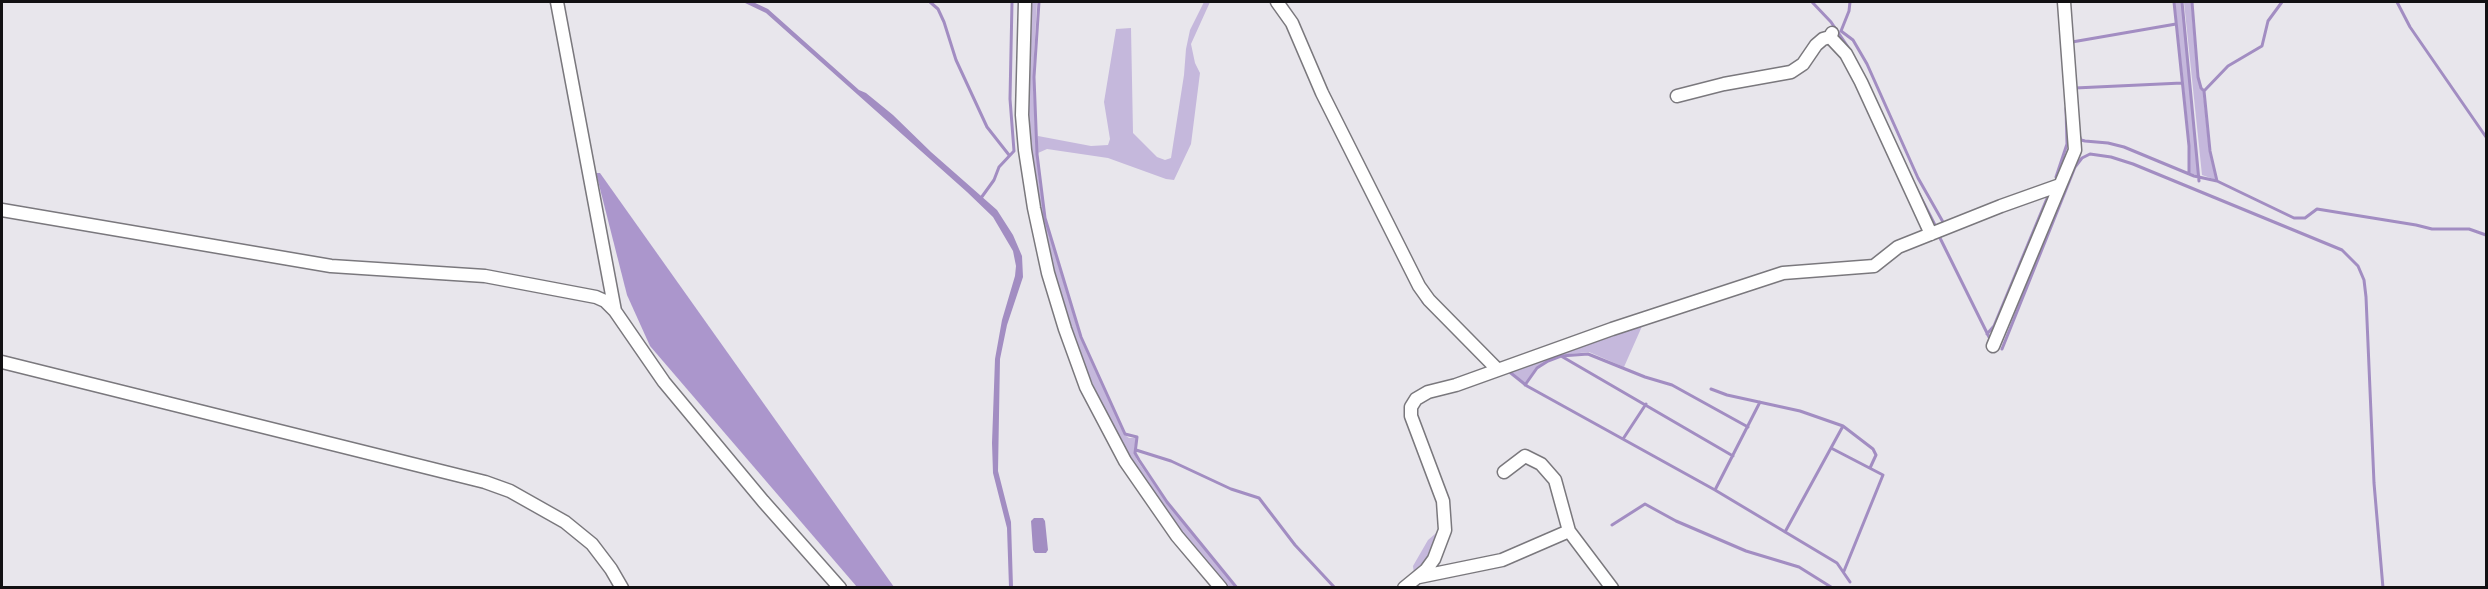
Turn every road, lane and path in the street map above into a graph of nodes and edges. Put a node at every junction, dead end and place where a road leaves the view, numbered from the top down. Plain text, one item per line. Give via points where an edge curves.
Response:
1 (557, 2) edge
2 (1025, 2) edge
3 (1277, 2) edge
4 (2064, 2) edge
5 (1677, 96) dead end
6 (2060, 185) junction
7 (2, 210) edge
8 (1931, 234) junction
9 (615, 311) junction
10 (1993, 346) dead end
11 (2, 362) edge
12 (1497, 369) junction
13 (1504, 472) dead end
14 (1569, 531) junction
15 (1418, 577) junction
16 (1405, 587) edge
17 (622, 588) edge
18 (840, 588) edge
19 (1221, 588) edge
20 (1612, 588) edge

1 - 9 street
2 - 19 street via 1025,150 1048,273 1065,329 1086,387 1125,461 1177,536
3 - 12 street via 1292,23 1322,93 1419,286
4 - 6 street via 2075,150
5 - 8 street via 1791,72 1831,35 1861,82
6 - 8 street
6 - 10 street
7 - 9 street via 331,266 485,276 596,297
8 - 12 street via 1898,248 1874,267 1782,273
9 - 18 street via 664,382
11 - 17 street via 502,488 565,522 592,544
12 - 15 street via 1428,392 1416,399 1411,408 1445,515 1440,546
13 - 14 street via 1525,456 1541,464 1556,480
14 - 15 street via 1502,560
14 - 20 street
15 - 16 street

